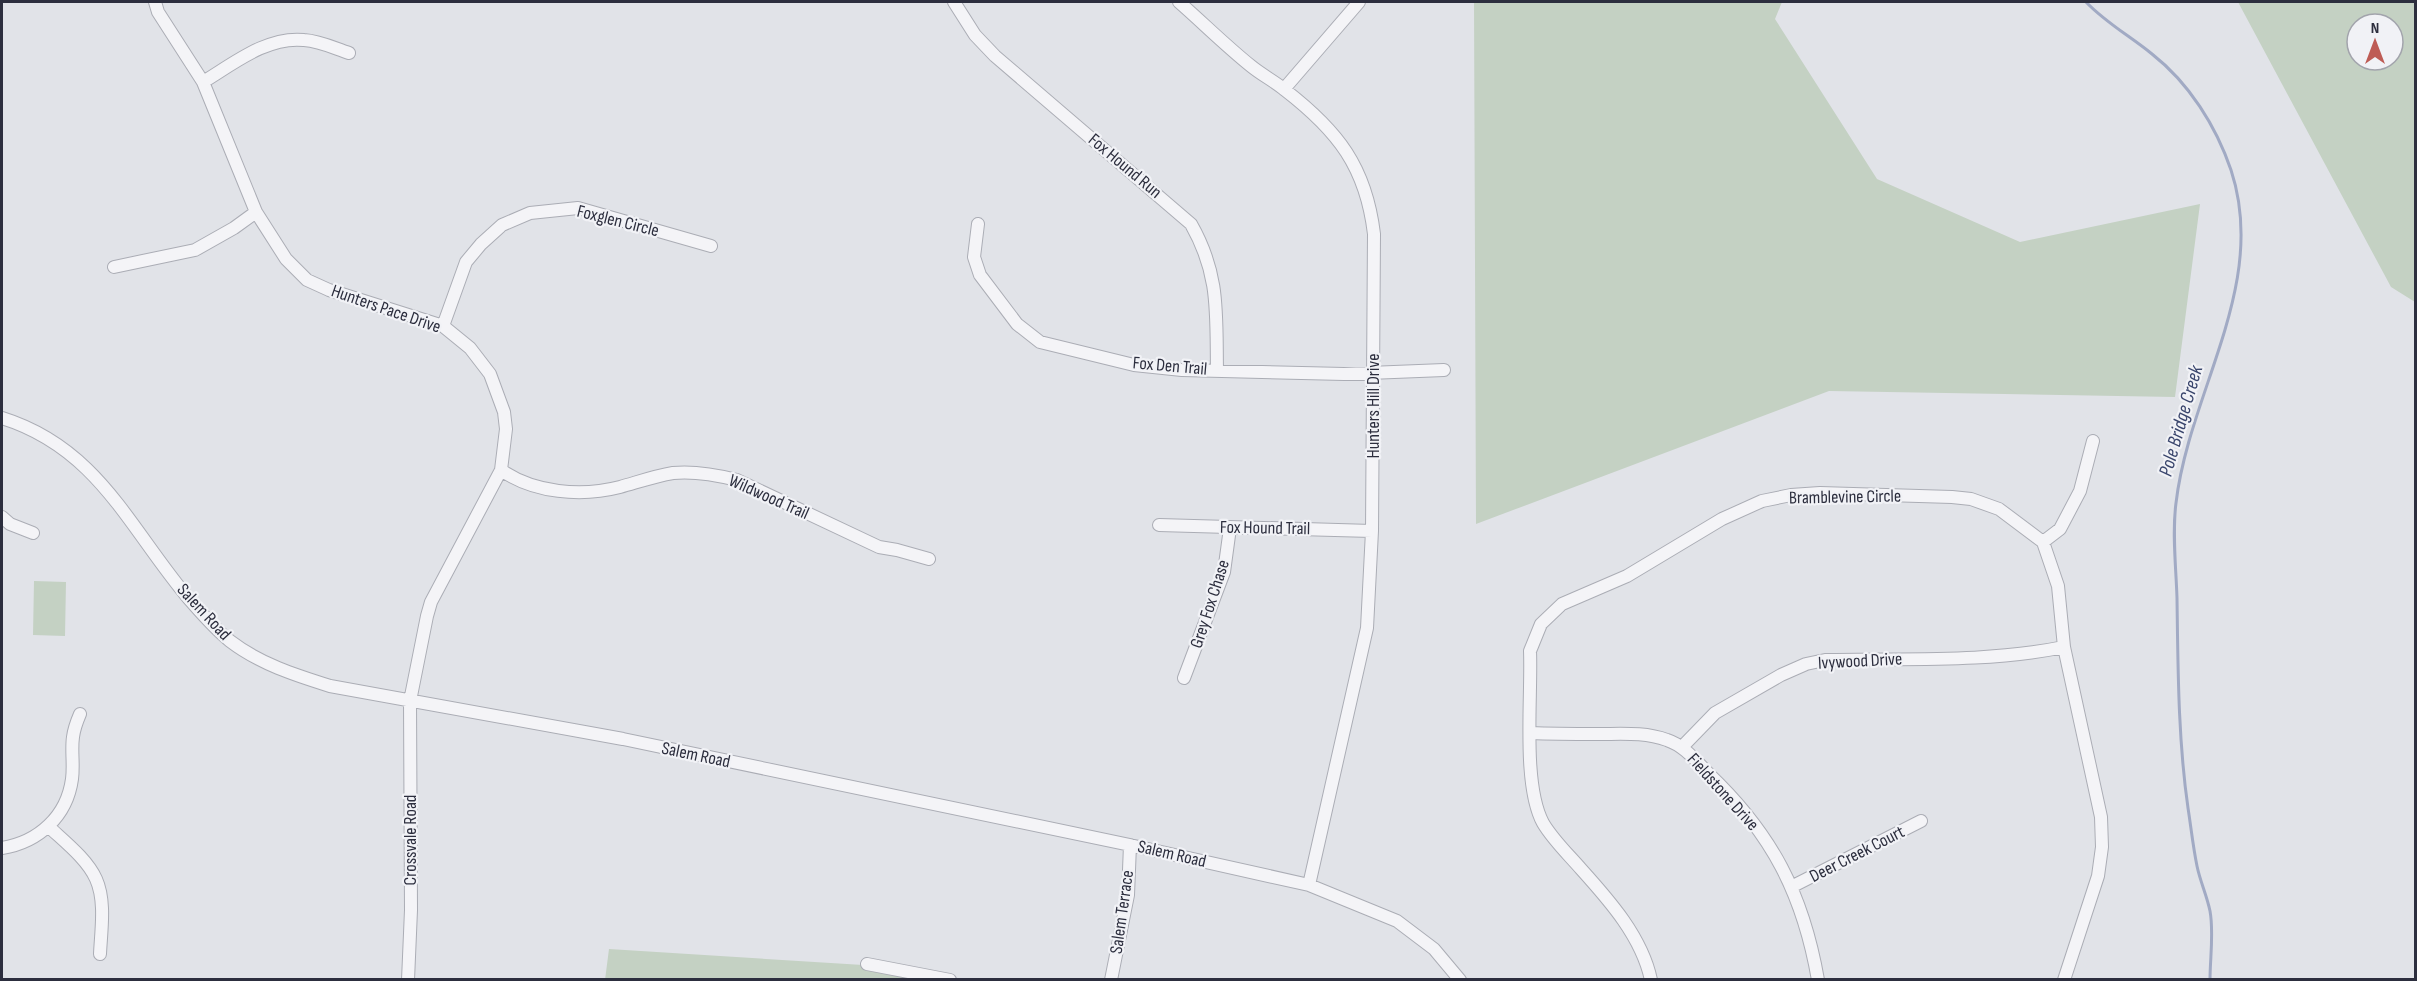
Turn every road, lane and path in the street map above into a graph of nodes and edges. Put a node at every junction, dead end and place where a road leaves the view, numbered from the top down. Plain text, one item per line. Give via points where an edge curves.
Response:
1 (155, 2) edge
2 (954, 2) edge
3 (1179, 2) edge
4 (1359, 2) edge
5 (349, 53) dead end
6 (203, 82) junction
7 (1284, 89) junction
8 (256, 212) junction
9 (978, 224) dead end
10 (711, 246) dead end
11 (114, 267) dead end
12 (443, 326) junction
13 (1217, 370) junction
14 (1444, 370) dead end
15 (1374, 374) junction
16 (2, 418) edge
17 (2093, 441) dead end
18 (501, 470) junction
19 (2, 518) edge
20 (1159, 525) dead end
21 (1230, 528) junction
22 (1372, 531) junction
23 (33, 533) dead end
24 (2043, 542) junction
25 (928, 559) dead end
26 (2064, 647) junction
27 (1184, 678) dead end
28 (410, 701) junction
29 (80, 714) dead end
30 (1531, 734) junction
31 (1682, 747) junction
32 (1921, 821) dead end
33 (49, 827) junction
34 (1130, 845) junction
35 (2, 848) edge
36 (1309, 885) junction
37 (1793, 886) junction
38 (100, 954) dead end
39 (867, 964) dead end
40 (408, 980) edge
41 (950, 980) edge
42 (1111, 980) edge
43 (1460, 980) edge
44 (1651, 980) edge
45 (1818, 980) edge
46 (2064, 980) edge

1 - 6 street, Hunters Pace Drive
2 - 13 street, Fox Hound Run via 975,35 995,56 1191,224 1208,257 1215,286
3 - 7 street, Hunters Hill Drive via 1243,60
4 - 7 street
5 - 6 street via 305,40 282,41 245,56
6 - 8 street, Hunters Pace Drive
7 - 15 street, Hunters Hill Drive via 1344,146 1365,191 1374,234
8 - 11 street via 195,250
8 - 12 street, Hunters Pace Drive via 286,259 307,280
9 - 13 street, Fox Den Trail via 974,257 980,275 1017,324 1040,342 1134,365
10 - 12 street, Foxglen Circle via 578,208 531,213 502,225 466,262
12 - 18 street, Hunters Pace Drive via 470,348 490,374 506,429
13 - 15 street, Fox Den Trail
14 - 15 street, Fox Den Trail
15 - 22 street, Hunters Hill Drive
16 - 28 street, Salem Road via 41,434 78,459 111,494 180,588 231,642 291,674 330,686
17 - 24 street via 2080,491 2060,529
18 - 25 street, Wildwood Trail via 515,480 547,490 576,493 676,473 720,476 737,480 879,547
18 - 28 street, Hunters Pace Drive via 431,602
19 - 23 street
20 - 21 street, Fox Hound Trail
21 - 22 street, Fox Hound Trail
21 - 27 street, Grey Fox Chase via 1224,572
22 - 36 street, Hunters Hill Drive via 1367,628
24 - 26 street via 2058,586
24 - 30 street, Bramblevine Circle via 1999,509 1971,499 1806,494 1749,506 1628,576 1550,613 1530,651
26 - 31 street, Ivywood Drive via 1979,659 1825,660 1806,664 1715,713
26 - 46 street via 2102,832 2098,876
28 - 34 street, Salem Road via 622,740
28 - 40 street, Crossvale Road
29 - 33 street via 73,736 67,800
30 - 31 street, Fieldstone Drive via 1630,734
30 - 44 street, Bramblevine Circle via 1533,794 1543,822 1615,910 1636,941
31 - 37 street, Fieldstone Drive via 1731,794 1766,839
32 - 37 street, Deer Creek Court
33 - 35 street via 25,842
33 - 38 street via 88,865 97,880
34 - 36 street, Salem Road
34 - 42 street, Salem Terrace via 1128,895
36 - 43 street, Salem Road via 1397,921 1434,949
37 - 45 street, Fieldstone Drive
39 - 41 street

